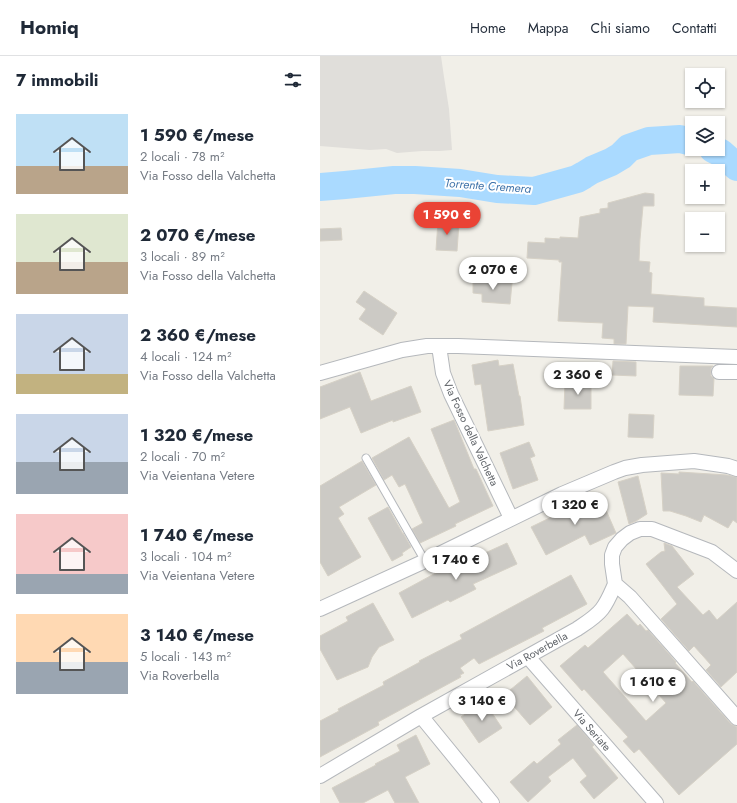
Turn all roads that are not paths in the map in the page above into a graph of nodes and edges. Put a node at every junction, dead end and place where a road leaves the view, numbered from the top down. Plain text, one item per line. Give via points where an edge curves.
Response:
1 (439, 346) junction
2 (737, 357) edge
3 (719, 372) dead end
4 (737, 372) edge
5 (320, 373) edge
6 (366, 458) dead end
7 (737, 469) edge
8 (511, 518) junction
9 (425, 561) junction
10 (737, 571) edge
11 (615, 584) junction
12 (321, 607) edge
13 (528, 657) junction
14 (421, 716) junction
15 (737, 718) edge
16 (320, 776) edge
17 (492, 803) edge
18 (656, 803) edge

1 - 2 street
1 - 5 street via 402,350
1 - 8 street, Via Fosso della Valchetta via 443,373 451,394
3 - 4 street
6 - 9 lane
7 - 8 street via 694,461 625,468
8 - 9 street
9 - 12 street
10 - 11 street via 712,552 645,528 630,533 615,548 612,555
11 - 13 street, Via Roverbella via 601,610 590,620
11 - 15 street via 630,596
13 - 14 street, Via Roverbella
13 - 18 street, Via Seriate
14 - 16 street, Via Roverbella
14 - 17 street

